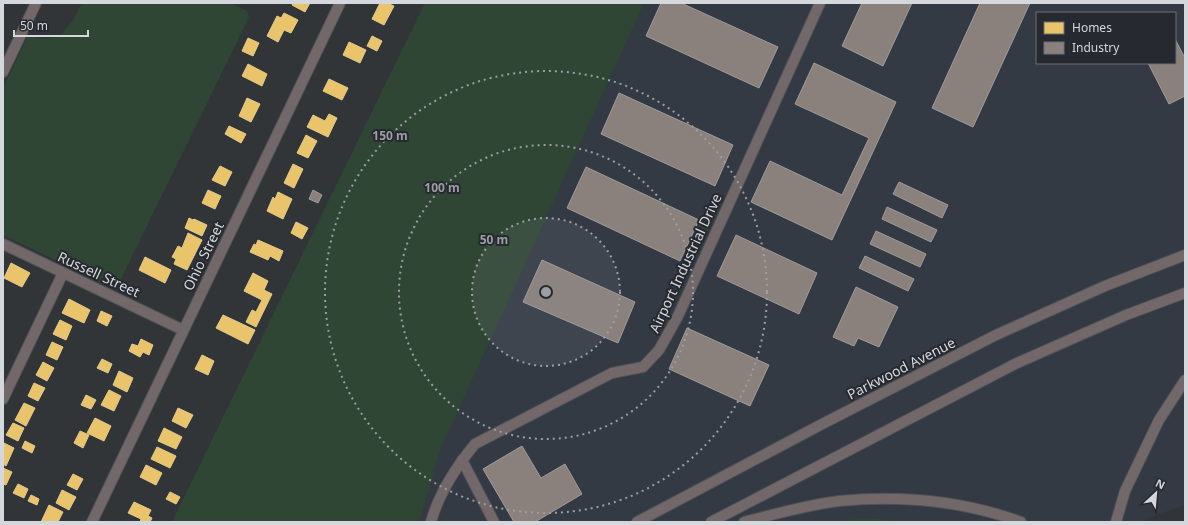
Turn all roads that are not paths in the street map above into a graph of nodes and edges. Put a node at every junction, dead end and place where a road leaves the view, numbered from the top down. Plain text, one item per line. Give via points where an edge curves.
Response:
1 (36, 3) edge
2 (340, 3) edge
3 (820, 3) edge
4 (3, 72) edge
5 (3, 244) edge
6 (1185, 256) edge
7 (64, 273) junction
8 (1185, 292) edge
9 (183, 330) junction
10 (1185, 380) edge
11 (3, 399) edge
12 (462, 460) junction
13 (92, 522) edge
14 (431, 522) edge
15 (494, 522) edge
16 (637, 522) edge
17 (711, 522) edge
18 (744, 522) edge
19 (1021, 522) edge
20 (1116, 522) edge

1 - 4 street
2 - 9 street, Ohio Street
3 - 12 street, Airport Industrial Drive via 678,316 659,350 643,368 612,373 475,444
5 - 7 street, Russell Street
6 - 16 street, Parkwood Avenue via 1105,286 996,335
7 - 9 street, Russell Street
7 - 11 street
8 - 17 street via 1015,364
9 - 13 street, Ohio Street
10 - 20 street via 1159,420 1125,491
12 - 14 street, Airport Industrial Drive via 443,493
12 - 15 street
18 - 19 street via 837,502 906,498 980,509

